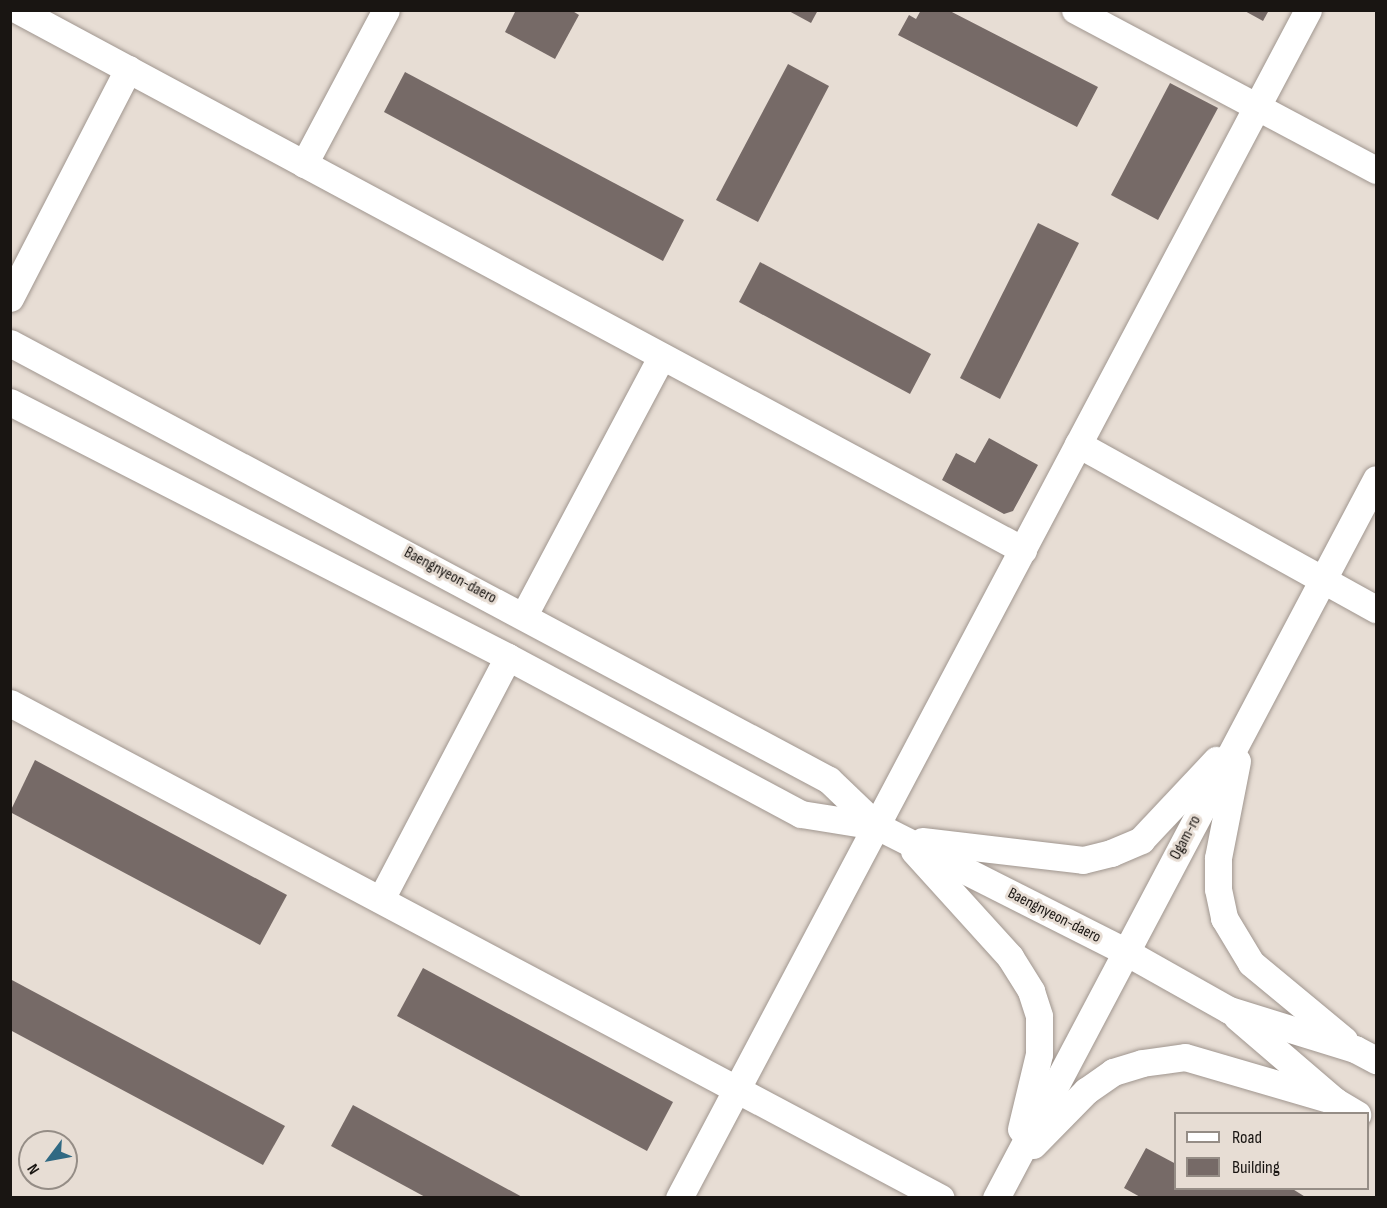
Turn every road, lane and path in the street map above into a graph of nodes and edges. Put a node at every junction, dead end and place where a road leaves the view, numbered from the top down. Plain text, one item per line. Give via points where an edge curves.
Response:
1 (18, 10) edge
2 (386, 10) edge
3 (1076, 10) edge
4 (1308, 10) edge
5 (128, 69) junction
6 (1257, 107) junction
7 (304, 164) junction
8 (1377, 170) edge
9 (10, 298) edge
10 (10, 343) edge
11 (662, 356) junction
12 (10, 402) edge
13 (1078, 444) junction
14 (1377, 479) edge
15 (1023, 550) junction
16 (1323, 580) junction
17 (1377, 609) edge
18 (524, 615) junction
19 (508, 657) junction
20 (14, 713) edge
21 (1243, 732) junction
22 (877, 826) junction
23 (903, 839) junction
24 (381, 897) junction
25 (1126, 952) junction
26 (1230, 1010) junction
27 (1366, 1054) edge
28 (738, 1089) junction
29 (1346, 1107) edge
30 (1012, 1166) junction
31 (679, 1197) edge
32 (941, 1197) edge
33 (996, 1197) edge

1 - 5 street
2 - 7 street
3 - 6 street
4 - 6 street
5 - 7 street
5 - 9 street
6 - 8 street
6 - 13 street
7 - 11 street
10 - 18 street, Baengnyeon-daero
11 - 15 street
11 - 18 street
12 - 19 street, Baengnyeon-daero
13 - 15 street
13 - 16 street
14 - 16 street, Ogam-ro
15 - 22 street
16 - 17 street
16 - 21 street, Ogam-ro
18 - 22 street, Baengnyeon-daero via 829,780
19 - 22 street, Baengnyeon-daero via 801,814
19 - 24 street
20 - 24 street
21 - 23 street via 1141,840 1111,853 1083,860
21 - 25 street, Ogam-ro
21 - 27 street via 1218,858 1218,889 1224,918 1251,963
22 - 23 street, Baengnyeon-daero
22 - 28 street
23 - 25 street, Baengnyeon-daero
23 - 30 street via 1010,957 1031,991 1039,1016 1039,1054
24 - 28 street
25 - 26 street, Baengnyeon-daero
25 - 30 street, Ogam-ro
26 - 27 street, Baengnyeon-daero
26 - 29 street, Baengnyeon-daero
28 - 31 street
28 - 32 street
29 - 30 street via 1185,1057 1142,1062 1113,1072 1086,1091
30 - 33 street, Ogam-ro

